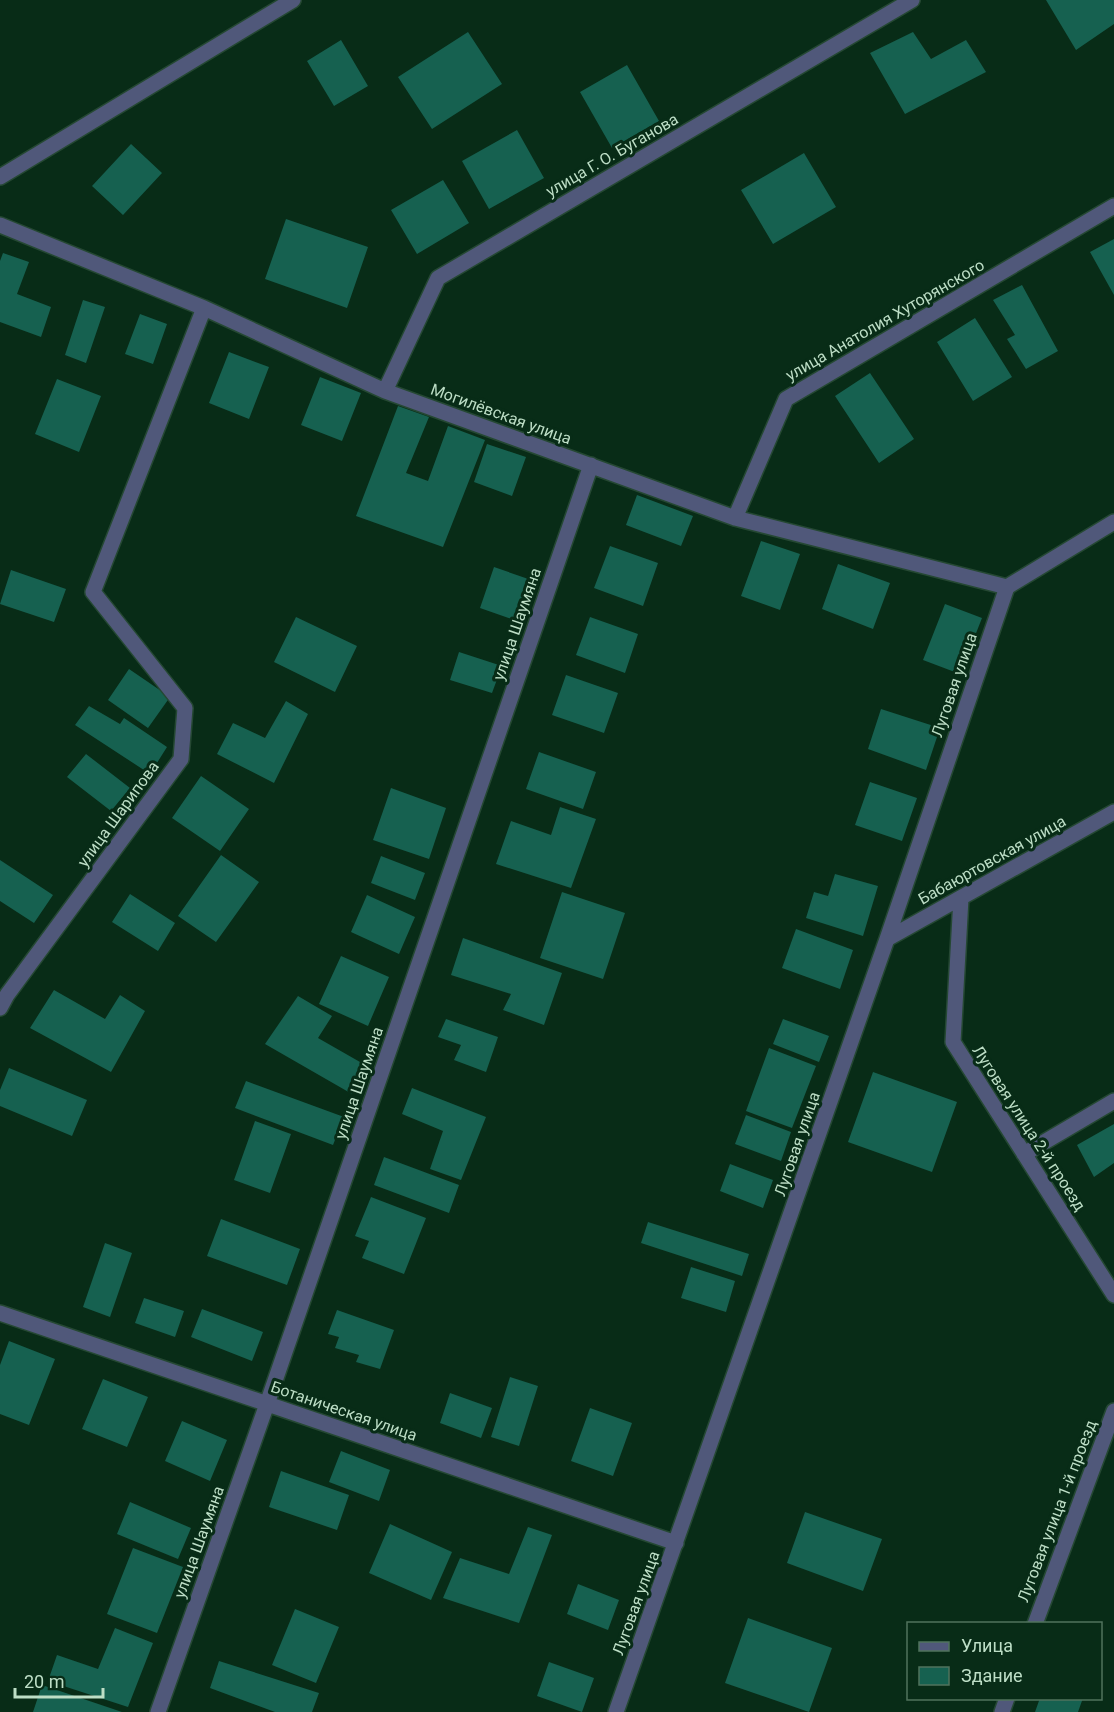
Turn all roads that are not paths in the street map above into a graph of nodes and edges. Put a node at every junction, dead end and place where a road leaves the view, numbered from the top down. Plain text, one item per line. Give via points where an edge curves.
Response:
1 (293, 0) edge
2 (912, 0) edge
3 (0, 177) edge
4 (1114, 207) edge
5 (0, 225) edge
6 (204, 308) junction
7 (385, 391) junction
8 (591, 465) junction
9 (735, 518) junction
10 (1114, 522) edge
11 (1007, 587) junction
12 (1114, 812) edge
13 (961, 898) junction
14 (887, 939) junction
15 (0, 1008) edge
16 (1114, 1101) edge
17 (1024, 1154) junction
18 (1114, 1295) edge
19 (0, 1313) edge
20 (267, 1404) junction
21 (1114, 1411) edge
22 (676, 1543) junction
23 (1035, 1622) edge
24 (158, 1712) edge
25 (616, 1712) edge

1 - 3 street
2 - 7 street, улица Г. О. Буганова via 438,278
4 - 9 street, улица Анатолия Хуторянского via 786,399
5 - 6 street, Могилёвская улица
6 - 7 street, Могилёвская улица
6 - 15 street, улица Шарипова via 93,592 185,708 181,759
7 - 8 street, Могилёвская улица
8 - 9 street, Могилёвская улица
8 - 20 street, улица Шаумяна
9 - 11 street, Могилёвская улица
10 - 11 street
11 - 14 street, Луговая улица
12 - 13 street, Бабаюртовская улица
13 - 14 street, Бабаюртовская улица
13 - 17 street, Луговая улица 2-й проезд via 953,1042
14 - 22 street, Луговая улица
16 - 17 street
17 - 18 street, Луговая улица 2-й проезд
19 - 20 street, Ботаническая улица
20 - 22 street, Ботаническая улица
20 - 24 street, улица Шаумяна
21 - 23 street, Луговая улица 1-й проезд
22 - 25 street, Луговая улица

